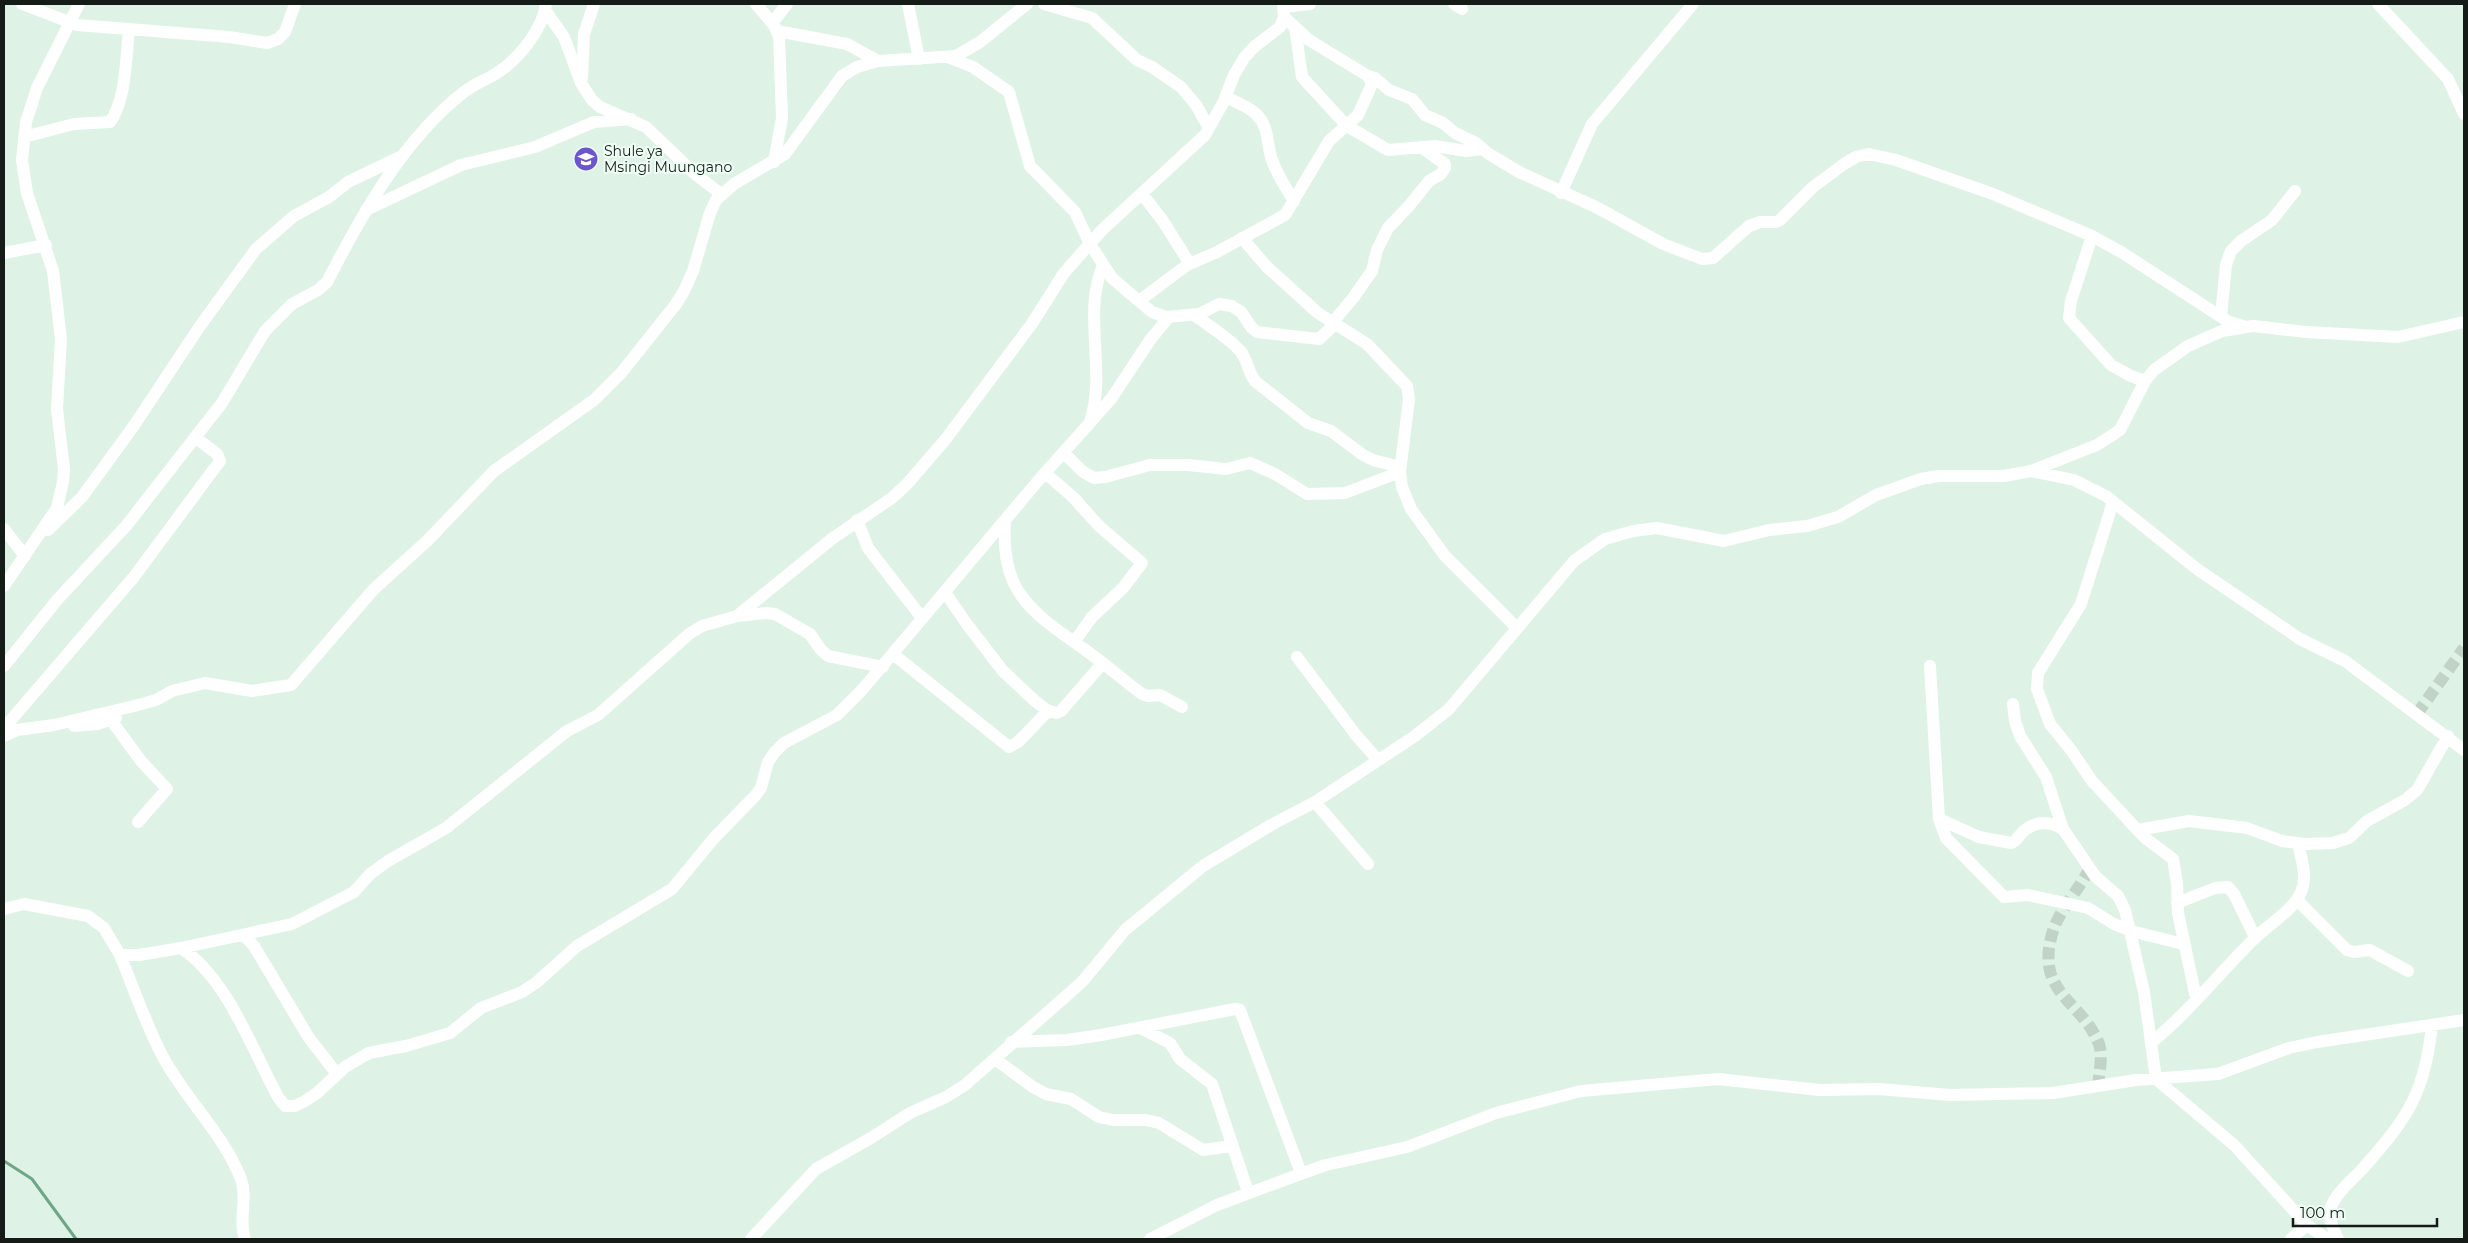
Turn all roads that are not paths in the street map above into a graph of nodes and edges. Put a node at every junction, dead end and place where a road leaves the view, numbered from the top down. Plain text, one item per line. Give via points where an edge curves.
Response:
1 (22, 4) edge
2 (79, 4) edge
3 (296, 4) edge
4 (594, 4) edge
5 (756, 4) edge
6 (787, 4) edge
7 (908, 4) edge
8 (1027, 4) edge
9 (1044, 4) edge
10 (1310, 4) edge
11 (1693, 4) edge
12 (2378, 4) edge
13 (546, 7) edge
14 (1283, 9) edge
15 (69, 22) junction
16 (775, 27) junction
17 (1295, 27) junction
18 (129, 30) junction
19 (950, 58) junction
20 (919, 59) junction
21 (878, 61) junction
22 (1368, 76) junction
23 (581, 83) junction
24 (1226, 96) junction
25 (2464, 114) edge
26 (631, 120) junction
27 (1346, 126) junction
28 (1209, 128) junction
29 (24, 137) junction
30 (1421, 147) junction
31 (1483, 149) junction
32 (404, 155) junction
33 (774, 162) junction
34 (2295, 191) dead end
35 (1561, 193) junction
36 (721, 194) junction
37 (1142, 194) junction
38 (1294, 201) junction
39 (366, 210) junction
40 (2092, 236) junction
41 (1242, 238) junction
42 (1090, 244) junction
43 (46, 245) junction
44 (4, 253) edge
45 (1190, 264) junction
46 (1103, 265) junction
47 (1139, 301) junction
48 (1194, 315) junction
49 (1169, 317) junction
50 (2221, 317) junction
51 (2464, 322) edge
52 (1334, 323) junction
53 (2244, 326) junction
54 (2145, 381) junction
55 (1088, 426) junction
56 (195, 438) junction
57 (1064, 453) junction
58 (1400, 470) junction
59 (2031, 471) junction
60 (1045, 473) junction
61 (2114, 502) junction
62 (857, 520) junction
63 (1005, 521) junction
64 (4, 529) edge
65 (37, 539) junction
66 (25, 556) junction
67 (4, 586) edge
68 (946, 592) junction
69 (737, 616) junction
70 (922, 618) junction
71 (1516, 628) junction
72 (1074, 642) junction
73 (893, 654) junction
74 (1298, 657) dead end
75 (1102, 664) junction
76 (4, 666) edge
77 (883, 666) junction
78 (1930, 666) dead end
79 (2013, 704) dead end
80 (134, 706) junction
81 (1182, 707) dead end
82 (1048, 711) junction
83 (111, 720) junction
84 (54, 725) junction
85 (4, 728) edge
86 (4, 736) edge
87 (2448, 736) junction
88 (2464, 750) edge
89 (1377, 759) junction
90 (1316, 802) junction
91 (1940, 819) junction
92 (138, 822) dead end
93 (2063, 829) junction
94 (2138, 830) junction
95 (2298, 843) junction
96 (1368, 864) dead end
97 (2297, 900) junction
98 (2177, 903) junction
99 (4, 908) edge
100 (2131, 931) junction
101 (244, 935) junction
102 (2255, 938) junction
103 (2183, 944) junction
104 (181, 948) junction
105 (120, 955) junction
106 (2408, 971) dead end
107 (2196, 998) junction
108 (2464, 1020) edge
109 (2432, 1024) junction
110 (1140, 1028) junction
111 (1011, 1042) junction
112 (2152, 1042) junction
113 (995, 1059) junction
114 (337, 1074) junction
115 (2156, 1079) junction
116 (1232, 1146) junction
117 (1301, 1174) junction
118 (1248, 1192) junction
119 (2308, 1225) junction
120 (244, 1239) edge
121 (751, 1239) edge
122 (1150, 1239) edge
123 (2291, 1239) edge
124 (2327, 1239) edge
125 (2338, 1239) edge

1 - 15 street
2 - 15 street
3 - 18 street via 285,32 267,43
4 - 23 street via 584,34
5 - 16 street
6 - 16 street
7 - 20 street
8 - 19 street via 974,46
9 - 28 street via 1092,18 1137,60 1181,87
10 - 14 street
11 - 35 street via 1592,124
12 - 25 street via 2448,78
13 - 23 street via 564,37
13 - 32 street via 534,35 505,67 457,97
14 - 17 street
14 - 24 street via 1279,28 1244,58
15 - 18 street
15 - 29 street via 37,88
16 - 21 street via 847,44
16 - 33 street via 781,56 782,118
17 - 22 street
17 - 27 street via 1302,77
18 - 29 street via 120,98 110,122 74,124
19 - 20 street
19 - 42 street via 973,67 1009,92 1030,166 1073,209
20 - 21 street
21 - 33 street via 857,67 842,76 784,154
22 - 27 street via 1372,84 1363,107
22 - 31 street via 1376,78 1387,89 1412,99 1424,115 1441,121
23 - 26 street via 600,107
24 - 28 street
24 - 38 street via 1253,111 1262,121 1276,171
26 - 36 street via 646,127 694,174
26 - 39 street via 594,122 536,147 461,165
27 - 30 street via 1385,150
27 - 38 street via 1329,141
28 - 37 street
29 - 43 street via 24,176
30 - 31 street via 1466,151
30 - 52 street via 1439,158 1445,168 1429,181 1388,228 1368,277
31 - 35 street
32 - 39 street via 385,178
32 - 65 street via 342,185 329,197 294,216 256,249 82,497
33 - 36 street
34 - 50 street via 2272,220 2231,251 2226,266
35 - 40 street via 1598,208 1663,244 1709,259 1749,226 1780,220 1813,187 1844,164 1869,154 1896,160 1993,194
36 - 80 street via 710,213 684,290 622,372 594,400 494,471 427,541 374,589 298,679 291,685 260,691 205,683 172,691
37 - 42 street
37 - 45 street
38 - 41 street via 1278,220
39 - 56 street via 327,282 292,304 264,331 222,404
40 - 50 street
40 - 54 street via 2071,300 2069,318 2112,365
41 - 45 street
41 - 52 street via 1266,267
42 - 46 street
42 - 62 street via 1064,273 1032,325 923,467 892,498
43 - 44 street
43 - 65 street via 53,271 61,339 58,417 64,469 57,508
45 - 47 street
46 - 47 street via 1112,278
46 - 55 street via 1094,299 1096,395
47 - 49 street via 1152,312
48 - 49 street
48 - 52 street via 1226,304 1237,308 1257,332 1319,339
48 - 58 street via 1236,347 1255,381 1308,423 1332,431 1363,455
49 - 55 street via 1146,345 1121,387
50 - 53 street
51 - 53 street via 2421,333 2382,337
52 - 58 street via 1367,344 1409,390
53 - 54 street via 2222,331 2188,346 2160,365
54 - 59 street via 2115,436
55 - 57 street
56 - 76 street via 126,526 58,600
56 - 85 street via 217,454 220,461 133,578
57 - 58 street via 1094,478 1150,465 1226,469 1250,463 1311,494 1345,493
57 - 60 street
58 - 71 street via 1402,487 1411,509 1431,538 1472,586
59 - 61 street via 2074,480
59 - 71 street via 2004,476 1938,476 1876,495 1826,521 1731,540 1657,528 1615,535 1574,561
60 - 63 street
60 - 72 street via 1142,563 1123,588 1092,617
61 - 87 street via 2197,568 2300,639 2345,661
61 - 94 street via 2081,604 2038,673 2037,689 2054,730 2092,781
62 - 69 street
62 - 70 street via 868,548
63 - 68 street
63 - 72 street via 1005,554 1013,583 1053,629
64 - 66 street
65 - 66 street
66 - 67 street
68 - 70 street
68 - 82 street via 1003,671
69 - 77 street via 775,614 810,634 828,656
69 - 101 street via 702,626 688,634 598,715 567,731 446,828 370,874 354,892 292,924
70 - 73 street
71 - 89 street via 1449,709 1421,732
72 - 75 street
73 - 77 street
73 - 82 street via 1009,747
74 - 89 street via 1356,736
75 - 81 street via 1145,695 1160,695
75 - 82 street via 1060,712
77 - 114 street via 837,715 784,742 774,752 755,796 714,838 672,889 577,946 522,992 481,1008 450,1033 370,1053
78 - 91 street
79 - 93 street via 2020,736 2046,777
80 - 83 street
80 - 84 street
83 - 84 street via 76,726
83 - 92 street via 141,761 167,789
84 - 86 street via 17,730
87 - 88 street
87 - 95 street via 2424,781 2405,800 2367,821 2348,838 2333,843
89 - 90 street
90 - 96 street
90 - 111 street via 1203,866 1125,930 1082,982
91 - 93 street via 1979,837 2004,843 2015,842 2025,830 2047,822
91 - 100 street via 1946,838 2004,898 2028,895 2088,908
93 - 100 street via 2099,880 2122,903
94 - 95 street via 2183,821 2210,822 2248,828 2282,841
94 - 98 street via 2173,859
95 - 97 street via 2304,873
97 - 102 street
97 - 106 street via 2349,950 2370,950
98 - 102 street via 2215,888 2228,887
98 - 103 street
99 - 105 street via 24,904 88,916 104,928
100 - 103 street
100 - 112 street
101 - 104 street
101 - 114 street via 254,946 309,1038
102 - 107 street
103 - 107 street
104 - 105 street
104 - 114 street via 200,963 232,1008 285,1106 305,1101
105 - 120 street via 163,1057 197,1110 219,1135 241,1180
107 - 112 street
108 - 109 street
109 - 115 street via 2317,1042 2218,1074
109 - 125 street via 2426,1071 2410,1108 2385,1143 2333,1202 2330,1214
110 - 111 street via 1067,1040
110 - 116 street via 1170,1043 1180,1059 1212,1084
110 - 117 street via 1240,1010
111 - 113 street
112 - 115 street
113 - 116 street via 1033,1087 1046,1094 1071,1099 1099,1117 1159,1123 1203,1150
113 - 121 street via 946,1097 910,1113 816,1169
115 - 117 street via 2053,1093 1994,1095 1935,1095 1879,1089 1820,1090 1718,1079 1581,1091 1496,1113 1407,1147 1326,1165
115 - 119 street via 2234,1145
116 - 118 street
117 - 118 street
118 - 122 street
119 - 123 street
119 - 124 street

